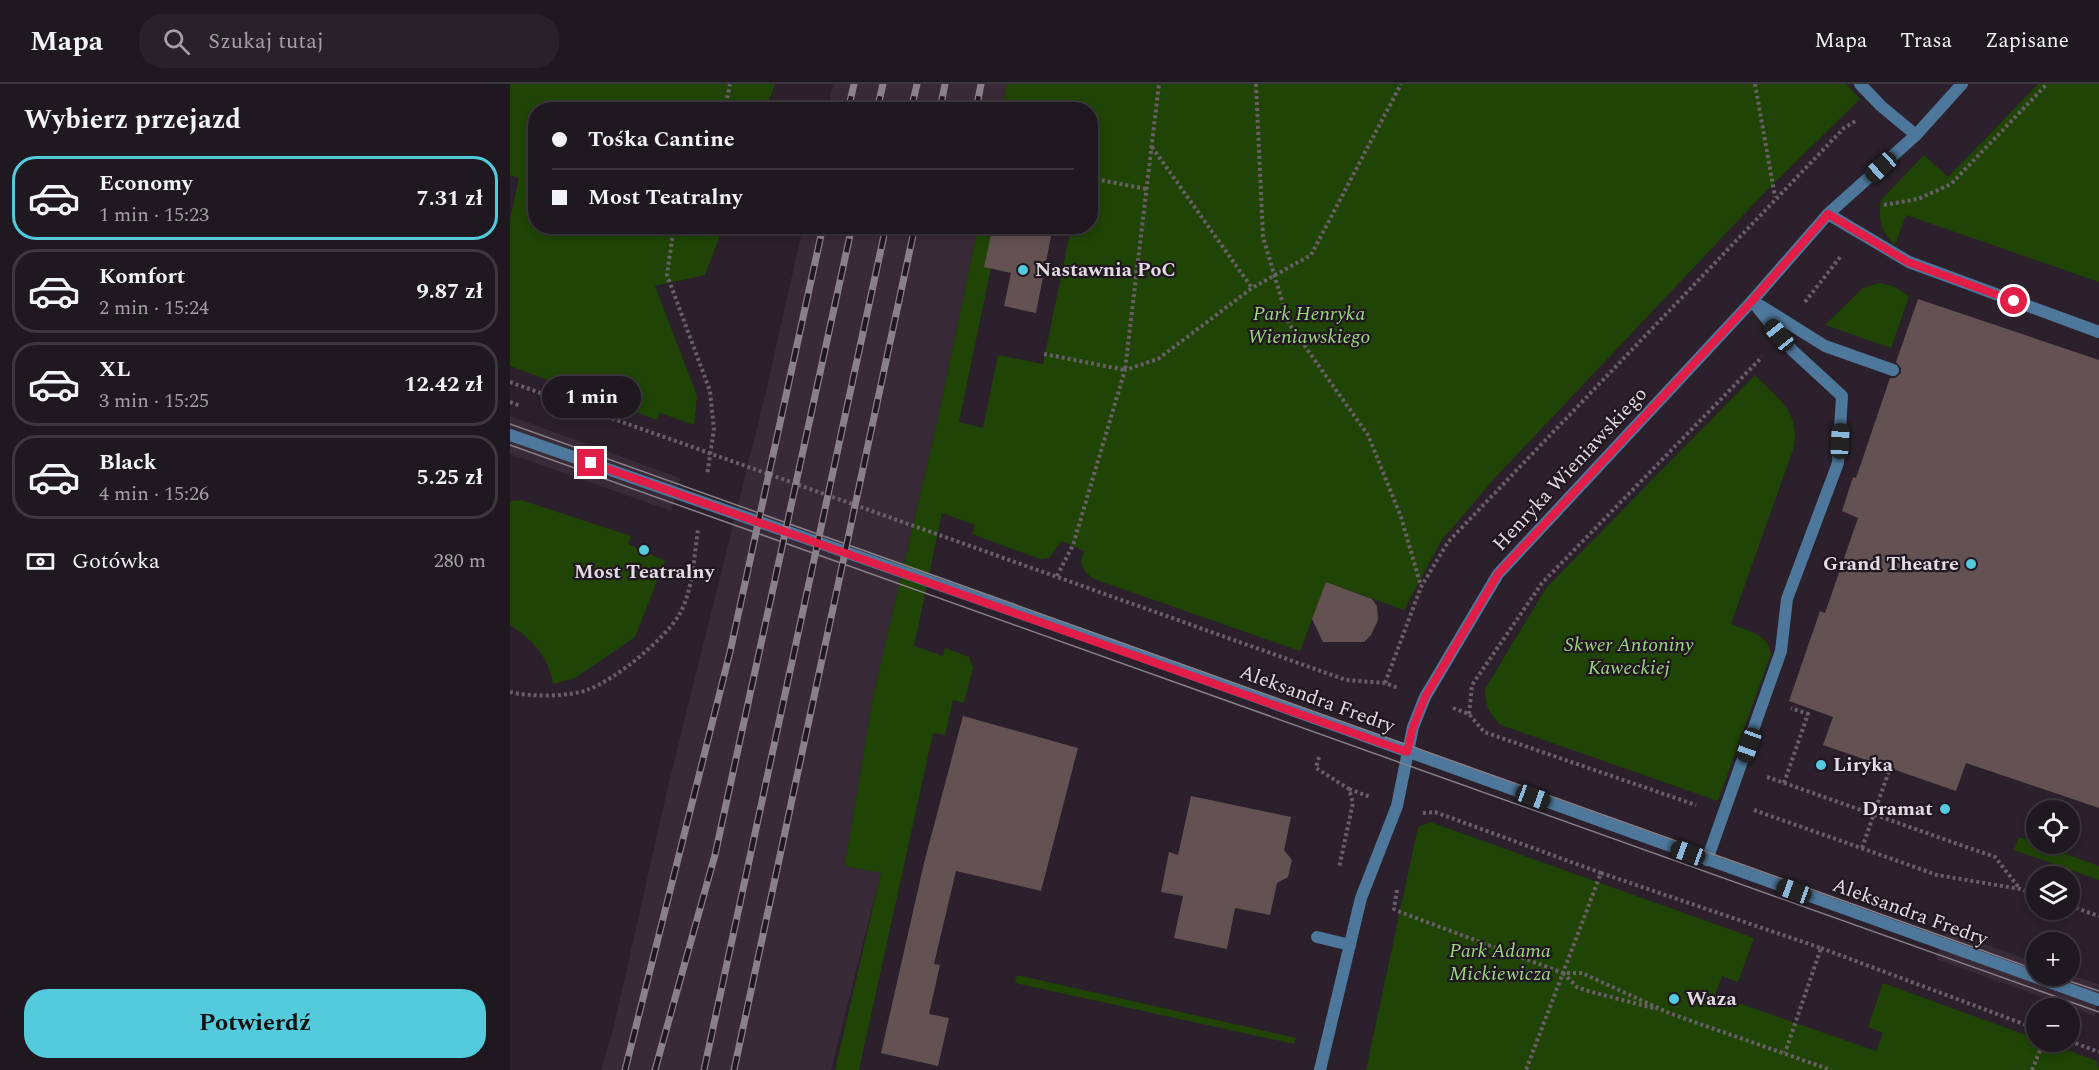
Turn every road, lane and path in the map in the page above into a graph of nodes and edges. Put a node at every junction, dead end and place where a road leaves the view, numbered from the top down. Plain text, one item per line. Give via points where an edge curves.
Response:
1 (730, 84) edge
2 (1158, 84) edge
3 (1256, 84) edge
4 (1401, 84) edge
5 (1755, 84) edge
6 (1860, 84) edge
7 (1962, 84) edge
8 (2047, 84) edge
9 (727, 102) edge
10 (1881, 106) junction
11 (1916, 135) junction
12 (1151, 146) junction
13 (1098, 180) edge
14 (1146, 189) junction
15 (1775, 197) junction
16 (1828, 214) junction
17 (1859, 232) junction
18 (1274, 277) junction
19 (1252, 288) junction
20 (1752, 301) junction
21 (1788, 323) junction
22 (2099, 332) edge
23 (1779, 335) junction
24 (1044, 354) dead end
25 (1125, 370) junction
26 (1893, 370) dead end
27 (510, 382) edge
28 (510, 435) edge
29 (1057, 576) junction
30 (1421, 587) junction
31 (1385, 683) junction
32 (1399, 688) dead end
33 (1469, 714) dead end
34 (1407, 752) junction
35 (1890, 768) dead end
36 (1768, 777) dead end
37 (1420, 813) dead end
38 (1874, 815) junction
39 (1862, 848) dead end
40 (1707, 860) junction
41 (1601, 873) junction
42 (1398, 889) dead end
43 (2020, 889) dead end
44 (2080, 909) edge
45 (2099, 916) edge
46 (1317, 937) dead end
47 (1350, 945) junction
48 (1821, 948) junction
49 (1563, 973) junction
50 (2099, 1000) edge
51 (1669, 1013) junction
52 (2026, 1025) edge
53 (2080, 1045) edge
54 (2039, 1052) edge
55 (2099, 1052) edge
56 (1785, 1053) junction
57 (1320, 1070) edge
58 (1526, 1070) edge
59 (1831, 1070) edge
60 (2032, 1070) edge

1 - 9 path
2 - 12 path
3 - 18 path via 1263,237
4 - 18 path via 1311,255
5 - 15 path
6 - 10 street
7 - 11 street, Henryka Wieniawskiego
8 - 17 path via 1951,184 1918,199 1880,205
10 - 11 street
10 - 15 path via 1844,128
11 - 16 street, Henryka Wieniawskiego
12 - 14 path
12 - 19 path
13 - 14 path
14 - 25 path
15 - 30 path via 1448,542
16 - 17 street
16 - 20 street, Henryka Wieniawskiego
17 - 21 path
17 - 22 street via 1908,262
18 - 19 path
18 - 30 path via 1289,324 1368,435 1401,517
19 - 25 path via 1158,359
20 - 21 street
20 - 23 street
20 - 34 street, Henryka Wieniawskiego via 1498,574 1425,697
21 - 26 street via 1825,346
23 - 33 path via 1765,354 1542,583 1472,685
23 - 40 street via 1842,396 1838,464 1787,599 1781,651
24 - 25 path
25 - 29 path via 1073,545
27 - 29 path
28 - 34 street, Aleksandra Fredry
29 - 31 path via 1346,680
30 - 31 path
31 - 32 path
34 - 40 street, Aleksandra Fredry
34 - 47 street, Henryka Wieniawskiego via 1397,806 1360,898
35 - 38 path
36 - 38 path
37 - 41 path via 1435,812
38 - 39 path
38 - 43 path via 1995,857
40 - 50 street, Aleksandra Fredry
41 - 48 path
41 - 49 path
42 - 49 path via 1394,909
44 - 45 path
46 - 47 street
47 - 57 street, Henryka Wieniawskiego
48 - 52 path
48 - 56 path
49 - 51 path via 1582,973
49 - 51 path via 1577,987
49 - 58 path
51 - 56 path
53 - 55 path
54 - 60 path
56 - 59 path

